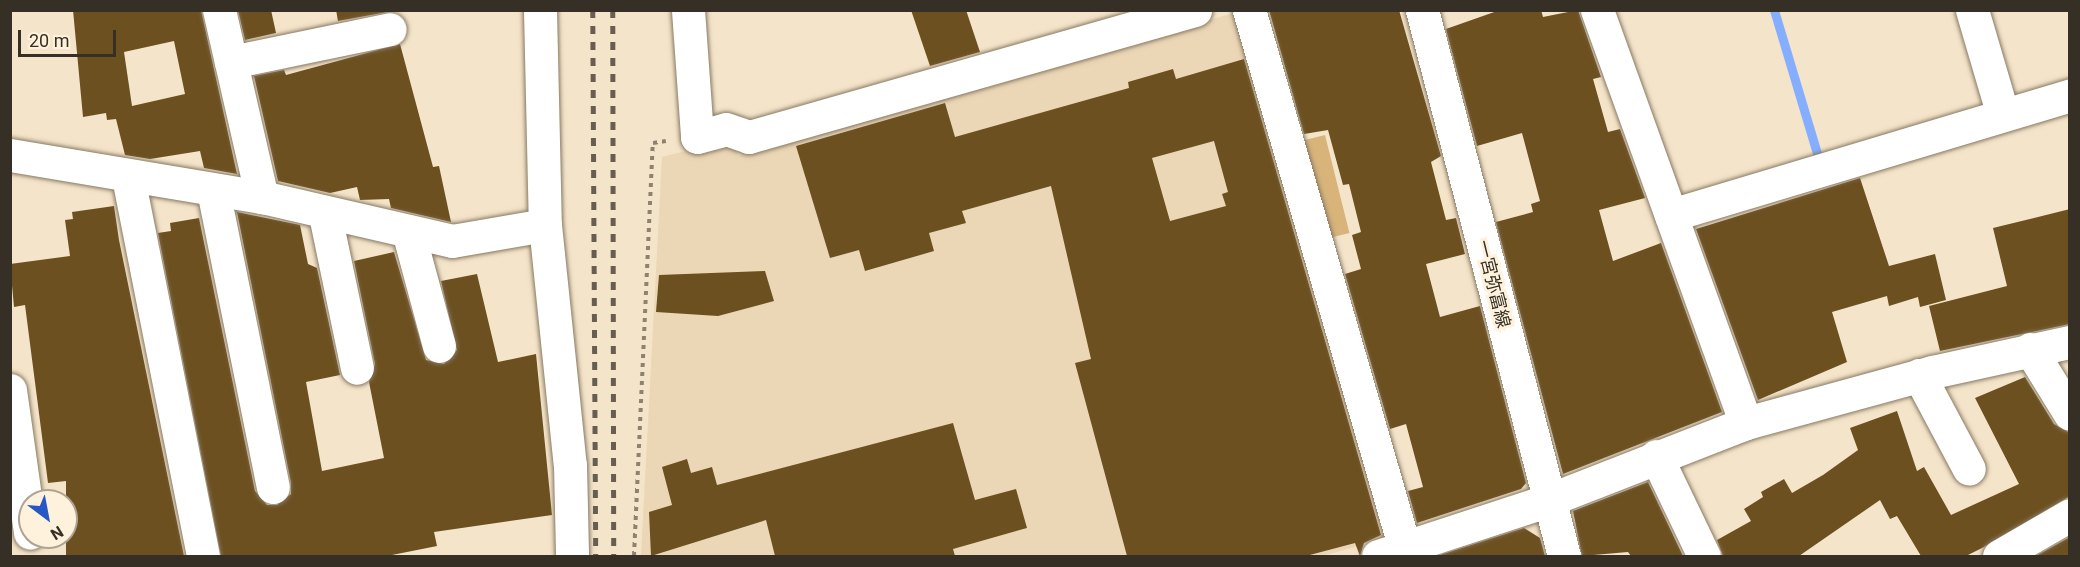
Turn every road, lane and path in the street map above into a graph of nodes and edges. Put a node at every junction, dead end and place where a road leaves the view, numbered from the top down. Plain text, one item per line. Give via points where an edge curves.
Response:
1 (219, 10) edge
2 (540, 10) edge
3 (688, 10) edge
4 (1196, 10) edge
5 (1249, 10) edge
6 (1422, 10) edge
7 (1597, 10) edge
8 (1972, 10) edge
9 (390, 29) dead end
10 (231, 62) junction
11 (2070, 95) edge
12 (2003, 115) junction
13 (697, 137) junction
14 (10, 155) edge
15 (128, 177) junction
16 (213, 190) junction
17 (262, 197) junction
18 (325, 214) junction
19 (1671, 214) junction
20 (545, 225) junction
21 (408, 231) junction
22 (2070, 342) edge
23 (439, 346) dead end
24 (2030, 349) junction
25 (357, 368) dead end
26 (1919, 375) junction
27 (10, 390) edge
28 (2070, 414) edge
29 (1746, 423) junction
30 (14, 447) edge
31 (1656, 456) junction
32 (1969, 469) dead end
33 (273, 486) dead end
34 (22, 489) edge
35 (1549, 500) junction
36 (2070, 515) edge
37 (1391, 553) edge
38 (203, 556) edge
39 (572, 556) edge
40 (634, 556) edge
41 (1564, 556) edge
42 (1704, 556) edge
43 (1999, 556) edge

1 - 10 street
2 - 20 street
3 - 13 street
4 - 13 street via 749,137 726,129
5 - 37 street
6 - 35 street, 一宮弥富線
7 - 19 street
8 - 12 street
9 - 10 street
10 - 17 street
11 - 12 street
12 - 19 street
13 - 40 path via 653,143
14 - 15 street
15 - 16 street
15 - 38 street
16 - 17 street
16 - 33 street
17 - 18 street
18 - 21 street
18 - 25 street
19 - 29 street
20 - 21 street via 452,241
20 - 39 street via 570,465
21 - 23 street
22 - 24 street
24 - 26 street
24 - 28 street
26 - 29 street
26 - 32 street
27 - 30 street
29 - 31 street
30 - 34 street
31 - 35 street
31 - 42 street
35 - 37 street
35 - 41 street, 一宮弥富線
36 - 43 street

